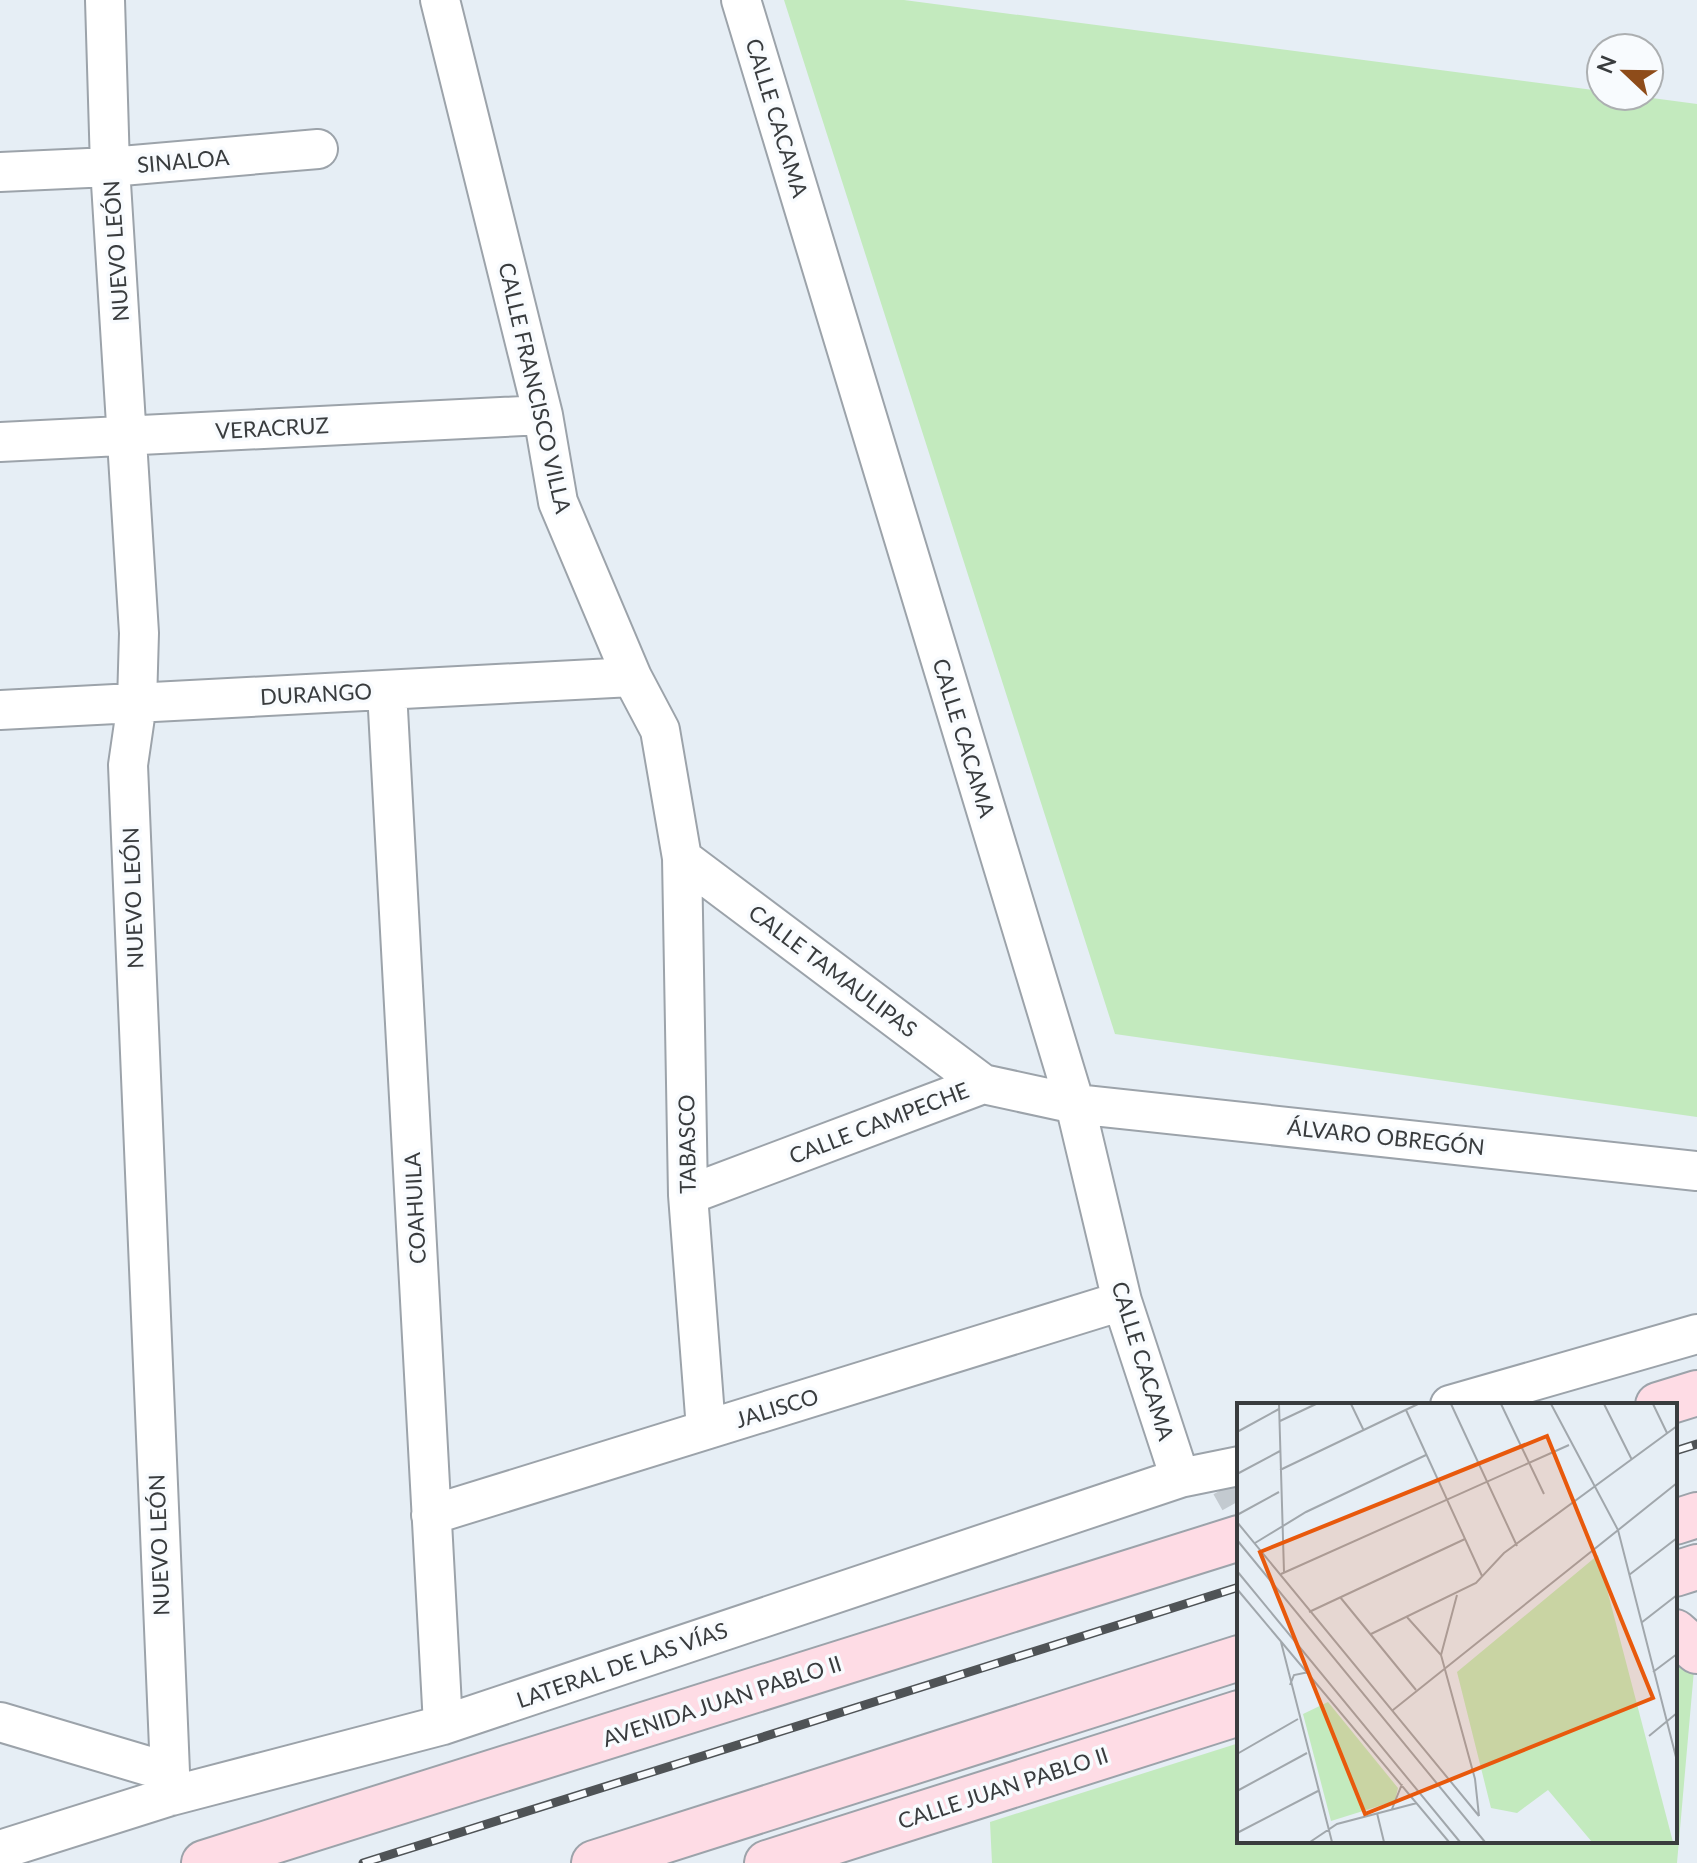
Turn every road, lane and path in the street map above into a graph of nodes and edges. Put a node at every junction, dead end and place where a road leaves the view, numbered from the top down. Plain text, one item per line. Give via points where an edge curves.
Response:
1 (105, 0) edge
2 (440, 0) edge
3 (741, 0) edge
4 (318, 149) dead end
5 (110, 167) junction
6 (0, 172) edge
7 (543, 415) junction
8 (129, 435) junction
9 (0, 442) edge
10 (632, 677) junction
11 (387, 691) junction
12 (137, 703) junction
13 (0, 710) edge
14 (682, 858) junction
15 (983, 1084) junction
16 (1075, 1104) junction
17 (1697, 1171) edge
18 (688, 1195) junction
19 (1122, 1301) junction
20 (1697, 1334) edge
21 (1697, 1393) edge
22 (1457, 1403) edge
23 (1664, 1403) edge
24 (706, 1429) junction
25 (1230, 1474) edge
26 (1180, 1478) junction
27 (431, 1515) junction
28 (1697, 1515) edge
29 (1677, 1521) edge
30 (1237, 1539) edge
31 (1697, 1567) edge
32 (1677, 1573) edge
33 (1677, 1634) edge
34 (1697, 1651) edge
35 (1237, 1659) edge
36 (1237, 1714) edge
37 (0, 1722) edge
38 (443, 1725) junction
39 (170, 1784) junction
40 (0, 1850) edge
41 (774, 1861) edge
42 (204, 1863) edge
43 (594, 1863) edge

1 - 5 street, NUEVO LEÓN
2 - 7 street, CALLE FRANCISCO VILLA
3 - 16 street, CALLE CACAMA
4 - 5 street, SINALOA
5 - 6 street, SINALOA
5 - 8 street, NUEVO LEÓN
7 - 8 street, VERACRUZ
7 - 10 street, CALLE FRANCISCO VILLA via 558,502
8 - 9 street, VERACRUZ
8 - 12 street, NUEVO LEÓN via 139,633
10 - 11 street, DURANGO
10 - 14 street, CALLE FRANCISCO VILLA via 660,730
11 - 12 street, DURANGO
11 - 27 street, COAHUILA
12 - 13 street, DURANGO
12 - 39 street, NUEVO LEÓN via 128,765
14 - 15 street, CALLE TAMAULIPAS
14 - 18 street, TABASCO
15 - 16 street, CALLE CAMPECHE
15 - 18 street, CALLE CAMPECHE
16 - 17 street, ÁLVARO OBREGÓN
16 - 19 street, CALLE CACAMA
18 - 24 street, TABASCO
19 - 24 street, JALISCO
19 - 26 street, CALLE CACAMA
20 - 22 street
21 - 23 main road
24 - 27 street, JALISCO
25 - 26 street, LATERAL DE LAS VÍAS
26 - 38 street, LATERAL DE LAS VÍAS
27 - 38 street, COAHUILA
28 - 29 main road
30 - 42 main road, AVENIDA JUAN PABLO II
31 - 32 main road
33 - 34 main road
35 - 43 main road
36 - 41 main road, CALLE JUAN PABLO II
37 - 39 street
38 - 39 street, LATERAL DE LAS VÍAS
39 - 40 street, LATERAL DE LAS VÍAS

